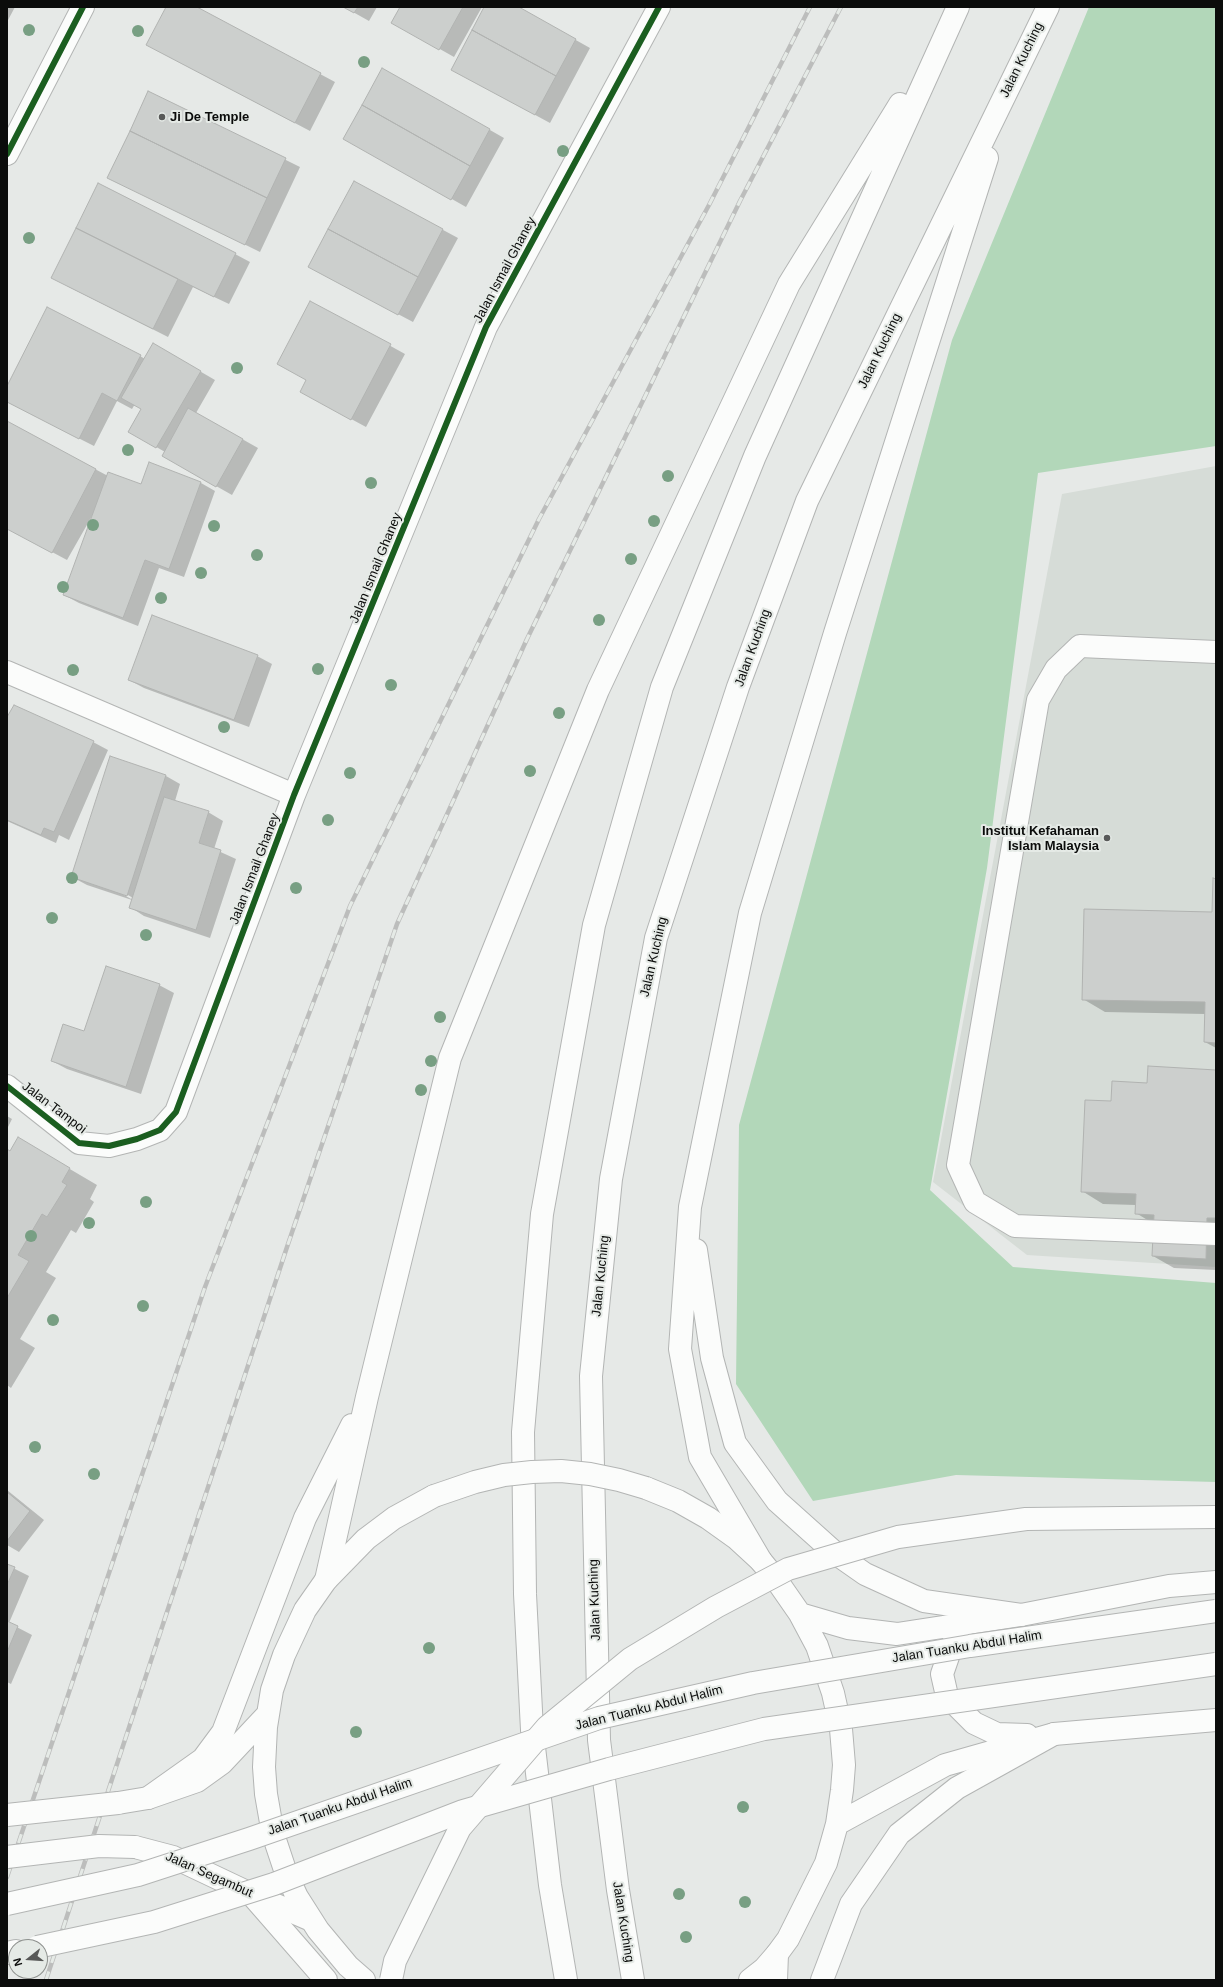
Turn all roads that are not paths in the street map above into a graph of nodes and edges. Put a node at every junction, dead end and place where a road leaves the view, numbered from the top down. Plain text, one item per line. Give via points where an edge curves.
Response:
1 (83, 7) edge
2 (659, 7) edge
3 (958, 7) edge
4 (1048, 7) edge
5 (946, 30) junction
6 (1010, 84) junction
7 (7, 154) edge
8 (1216, 652) edge
9 (7, 672) edge
10 (294, 796) junction
11 (7, 1086) edge
12 (137, 1138) joint
13 (690, 1207) junction
14 (1216, 1234) edge
15 (366, 1397) junction
16 (1216, 1516) edge
17 (761, 1561) junction
18 (326, 1580) junction
19 (1216, 1582) edge
20 (1216, 1612) edge
21 (800, 1614) junction
22 (1021, 1616) junction
23 (1216, 1664) edge
24 (268, 1714) junction
25 (1216, 1720) edge
26 (1054, 1734) junction
27 (148, 1798) junction
28 (7, 1815) edge
29 (837, 1824) junction
30 (7, 1857) edge
31 (251, 1894) junction
32 (7, 1904) edge
33 (311, 1920) junction
34 (48, 1945) edge
35 (777, 1954) junction
36 (326, 1980) edge
37 (364, 1980) edge
38 (391, 1980) edge
39 (566, 1980) edge
40 (633, 1980) edge
41 (750, 1980) edge
42 (776, 1980) edge
43 (822, 1980) edge

1 - 7 main road
2 - 10 main road, Jalan Ismail Ghaney via 486,327
3 - 5 main road
4 - 6 main road, Jalan Kuching
5 - 15 main road via 789,284 598,690 450,1058
5 - 39 main road via 755,456 662,687 594,925 542,1214 523,1432 525,1594 532,1730 550,1885
6 - 13 main road via 835,633 750,913
6 - 40 main road, Jalan Kuching via 807,501 738,687 656,938 612,1178 591,1376 599,1740 618,1890
8 - 14 main road via 1080,646 1056,669 1038,700 958,1165 975,1202 1015,1226
9 - 10 main road
10 - 12 main road, Jalan Ismail Ghaney via 176,1112 160,1130
11 - 12 main road, Jalan Tampoi via 79,1143 109,1146
13 - 17 main road via 680,1349 700,1457
13 - 22 main road via 712,1358 735,1443 777,1501 835,1553 866,1574 924,1601
15 - 18 main road
15 - 27 main road via 305,1518 223,1732 203,1759
16 - 38 main road, bridge via 1026,1519 898,1537 788,1569 716,1607 630,1659 547,1727 460,1828 395,1962
17 - 18 main road, bridge via 736,1538 708,1518 646,1488 590,1474 562,1471 532,1472 475,1482 434,1496 394,1518 366,1539
17 - 21 main road via 782,1586
18 - 24 main road via 305,1610 288,1643 272,1690
19 - 22 main road, Jalan Tuanku Abdul Halim via 1169,1586
20 - 32 main road, Jalan Tuanku Abdul Halim, bridge via 970,1646 753,1683 599,1718 138,1875
21 - 22 main road, Jalan Tuanku Abdul Halim via 848,1628 897,1634
21 - 29 main road via 825,1669 841,1729 844,1765
22 - 26 main road via 971,1631 952,1645 942,1674 947,1696 974,1723 997,1734
23 - 34 main road, bridge via 764,1729 609,1768 462,1811 274,1884 154,1922
24 - 27 main road via 222,1763 196,1781
24 - 33 main road via 264,1767 270,1821 286,1873
25 - 26 main road
26 - 29 main road via 945,1765
26 - 43 main road via 957,1788 900,1834 851,1904
27 - 28 main road, bridge via 118,1804
29 - 35 main road via 826,1863 803,1911
30 - 31 main road, Jalan Segambut, bridge via 99,1846 135,1847 173,1857
31 - 33 main road, Jalan Segambut
31 - 36 main road
33 - 37 main road via 332,1948
35 - 41 main road
35 - 42 main road

